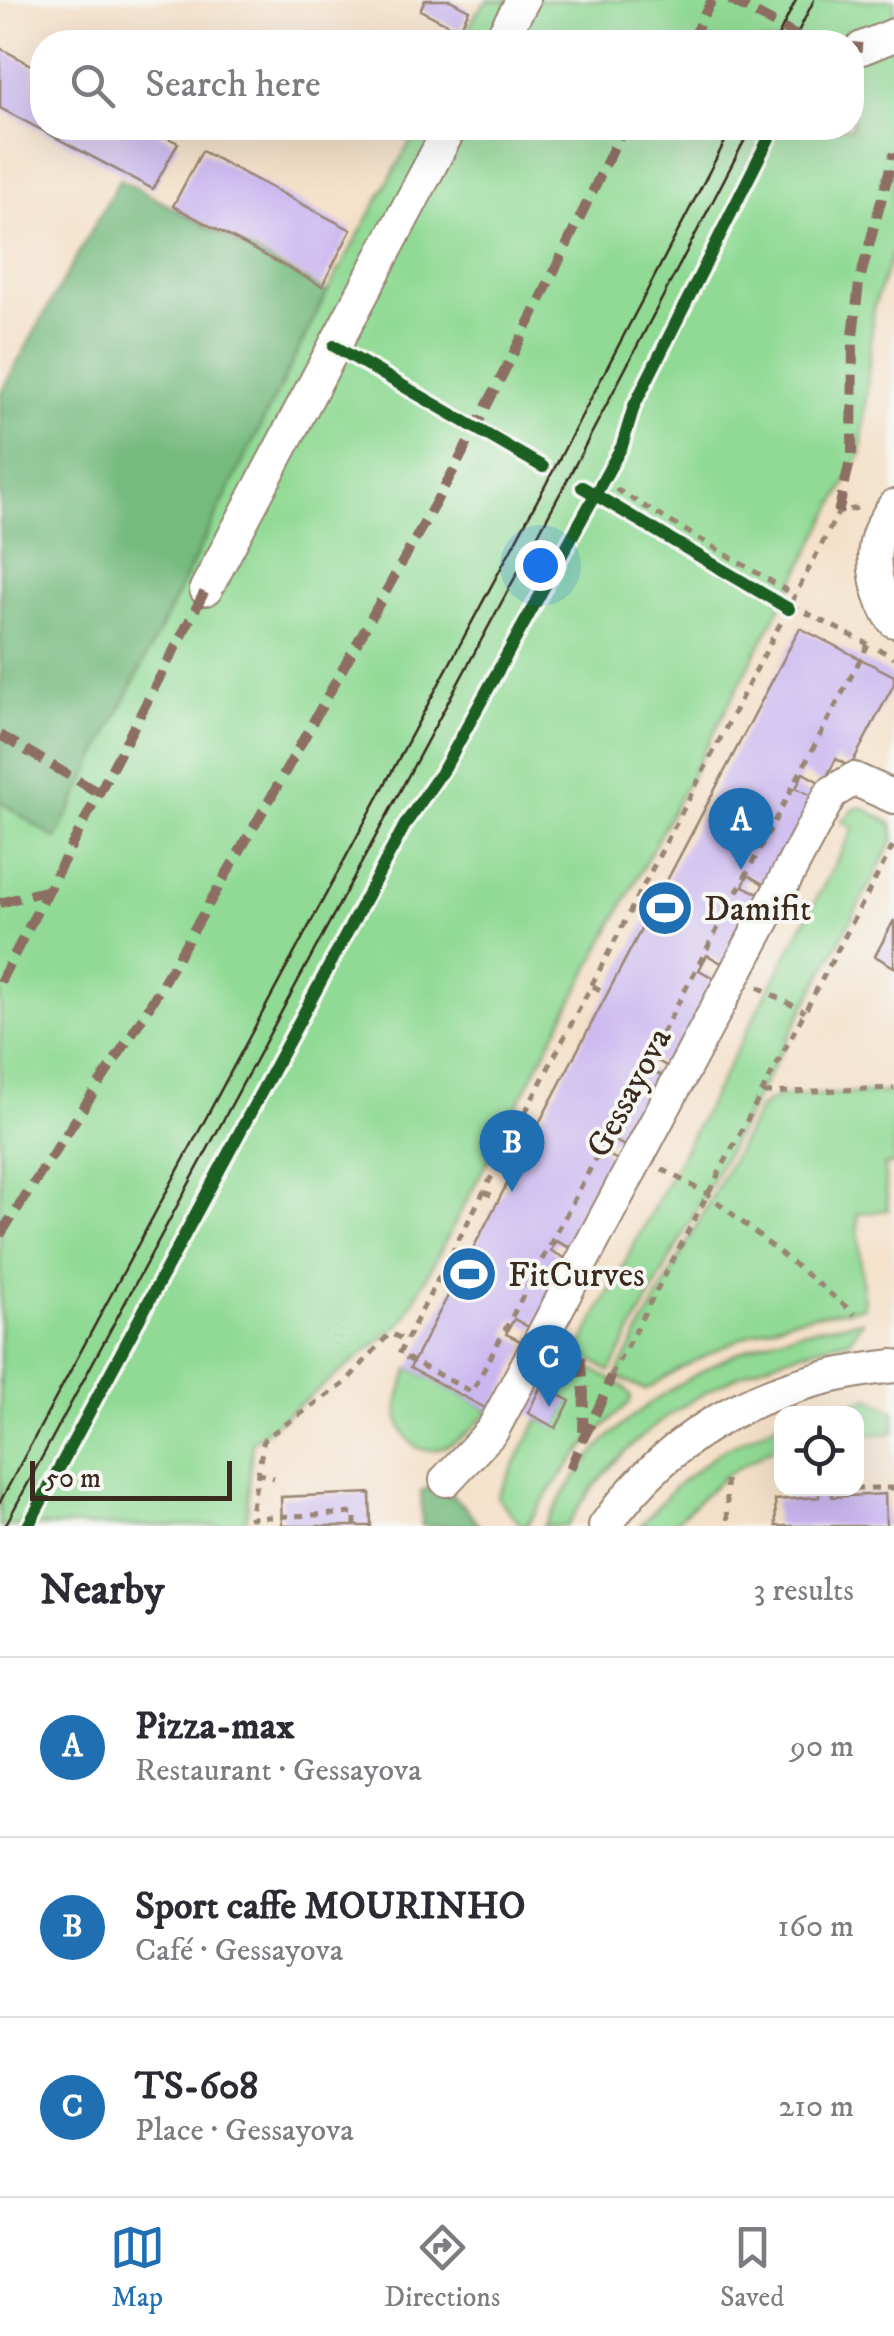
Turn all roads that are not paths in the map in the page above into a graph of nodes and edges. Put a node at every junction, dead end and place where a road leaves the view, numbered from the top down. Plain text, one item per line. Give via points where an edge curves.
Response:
1 (523, 0) edge
2 (506, 30) edge
3 (894, 35) edge
4 (864, 47) edge
5 (444, 140) edge
6 (894, 506) edge
7 (206, 588) dead end
8 (894, 621) edge
9 (894, 797) edge
10 (894, 1366) edge
11 (446, 1480) dead end
12 (605, 1526) edge

1 - 2 street
3 - 4 street
5 - 7 street
6 - 8 street via 877,536 876,581
9 - 11 street, Gessayova via 854,779 831,793 492,1431
10 - 12 street via 784,1388 724,1416 650,1470

